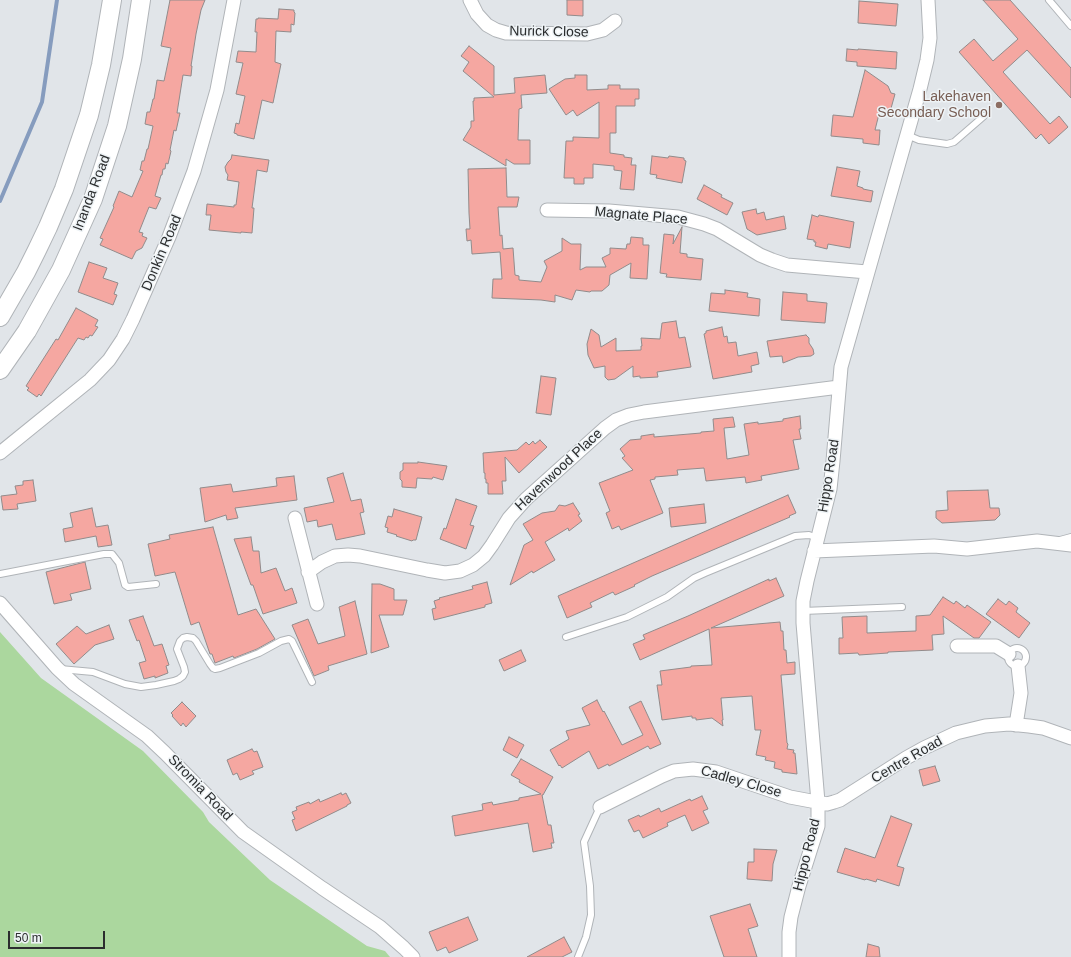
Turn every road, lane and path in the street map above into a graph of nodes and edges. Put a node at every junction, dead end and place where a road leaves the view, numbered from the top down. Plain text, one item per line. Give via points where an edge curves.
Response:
1 (112, 0) edge
2 (141, 0) edge
3 (234, 0) edge
4 (470, 0) edge
5 (928, 0) edge
6 (1049, 0) edge
7 (615, 21) dead end
8 (1071, 26) edge
9 (984, 116) dead end
10 (907, 135) junction
11 (547, 210) dead end
12 (867, 272) junction
13 (0, 317) edge
14 (0, 370) edge
15 (839, 387) junction
16 (0, 453) edge
17 (295, 518) dead end
18 (1071, 537) edge
19 (1049, 542) junction
20 (1071, 544) edge
21 (816, 545) junction
22 (308, 572) junction
23 (0, 574) edge
24 (156, 584) dead end
25 (0, 603) edge
26 (316, 604) dead end
27 (902, 607) dead end
28 (803, 611) junction
29 (566, 637) dead end
30 (957, 646) dead end
31 (1009, 654) junction
32 (1018, 666) junction
33 (57, 668) junction
34 (312, 682) dead end
35 (1016, 725) junction
36 (1071, 738) edge
37 (818, 802) junction
38 (600, 807) joint
39 (412, 957) edge
40 (578, 957) edge
41 (789, 957) edge

1 - 13 main road, Inanda Road via 89,115 64,189 37,250
2 - 14 main road, Inanda Road via 132,59 116,126 93,199 61,270 27,331
3 - 16 street, Donkin Road via 217,90 194,171 169,237 133,319 109,360 90,380
4 - 7 street, Nurick Close via 477,14 487,25 506,33 587,34 603,30
5 - 10 street, Hippo Road via 930,38 927,60
6 - 8 lane
9 - 10 lane via 954,142 946,144 918,140
10 - 12 street, Hippo Road
11 - 12 street, Magnate Place via 609,211 678,217 717,229 760,255 787,265
12 - 15 street, Hippo Road via 841,367
15 - 21 street, Hippo Road via 830,489
15 - 22 street, Havenwood Place via 644,412 616,420 518,507 484,556 460,571 445,573 348,555 335,556
17 - 22 street
18 - 19 lane
19 - 20 street
19 - 21 street via 1030,541 967,549 934,546
21 - 28 street, Hippo Road
21 - 29 lane via 810,535 794,536 694,578 667,598 627,617
22 - 26 street
23 - 24 lane via 112,554 118,563 125,585 128,587
25 - 33 street, Stromia Road
27 - 28 lane
28 - 37 street, Hippo Road
30 - 31 street via 996,646
31 - 32 lane via 1010,663
31 - 32 lane via 1017,649 1024,654 1025,660
32 - 35 street via 1021,693
33 - 34 lane via 93,672 141,687 174,682 183,676 184,667 177,649 183,638 196,640 215,669 288,639 292,641
33 - 39 street, Stromia Road via 74,684 147,736 243,832 380,927
35 - 36 street, Centre Road via 1043,728
35 - 37 street, Centre Road via 985,726 956,733 912,754 840,800 827,804
37 - 38 street, Cadley Close via 790,797 716,772 693,769 674,771
37 - 41 street, Hippo Road via 818,826 790,921
38 - 40 lane via 584,842 591,915

